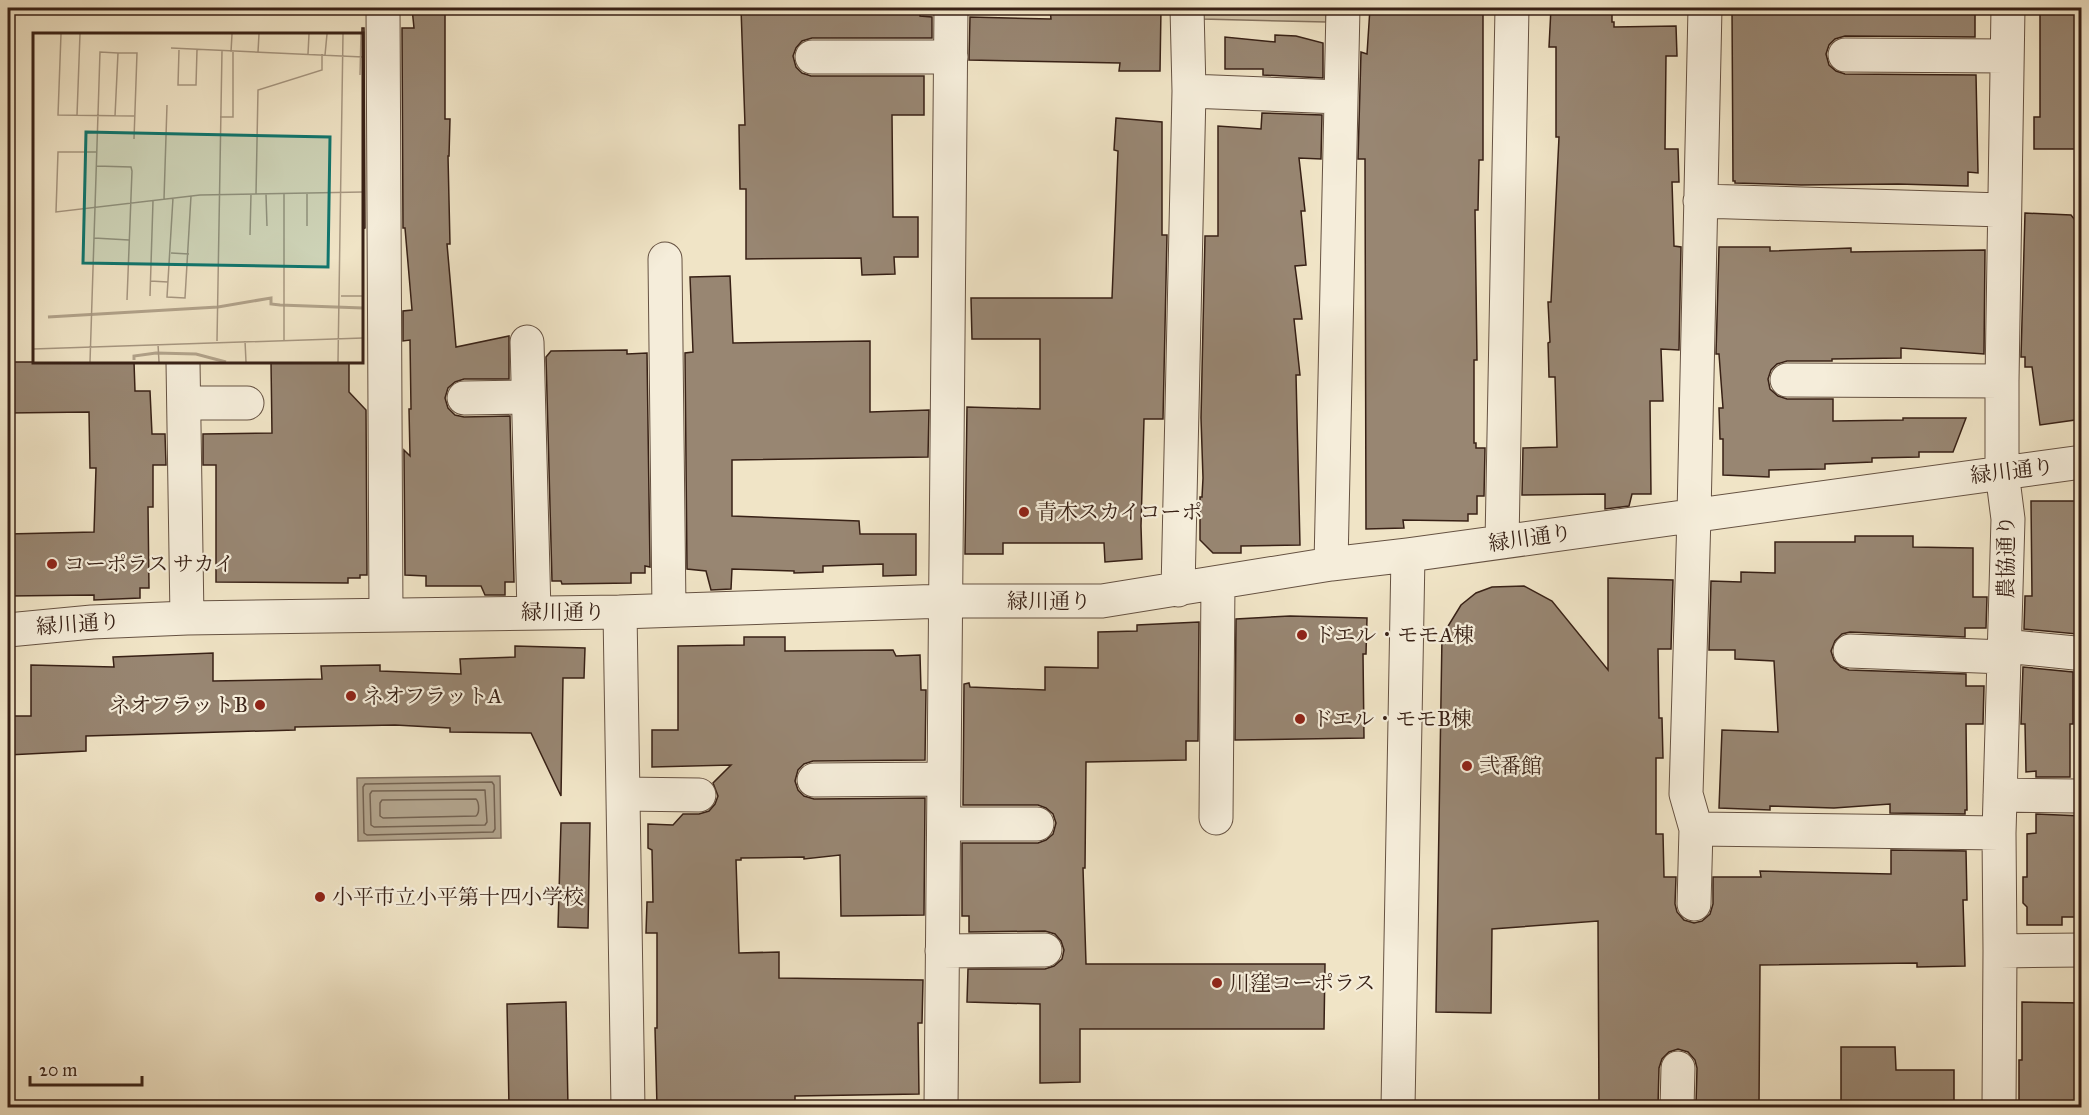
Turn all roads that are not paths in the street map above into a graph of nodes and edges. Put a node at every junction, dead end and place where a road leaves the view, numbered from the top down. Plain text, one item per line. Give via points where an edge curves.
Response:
1 (383, 8) edge
2 (951, 8) edge
3 (1187, 8) edge
4 (1343, 8) edge
5 (1512, 8) edge
6 (1705, 8) edge
7 (2008, 8) edge
8 (1845, 55) dead end
9 (2006, 56) junction
10 (812, 57) dead end
11 (951, 57) junction
12 (1189, 91) junction
13 (1340, 98) junction
14 (1700, 201) junction
15 (2003, 210) junction
16 (665, 259) dead end
17 (527, 342) dead end
18 (183, 363) edge
19 (1787, 380) dead end
20 (2002, 381) junction
21 (528, 397) junction
22 (464, 398) dead end
23 (184, 403) junction
24 (247, 403) dead end
25 (2082, 462) edge
26 (2002, 472) junction
27 (1695, 515) junction
28 (1502, 542) junction
29 (1408, 555) junction
30 (1331, 564) junction
31 (1218, 583) junction
32 (1178, 590) junction
33 (946, 600) junction
34 (669, 610) junction
35 (534, 612) junction
36 (620, 612) junction
37 (386, 615) junction
38 (187, 618) junction
39 (8, 630) edge
40 (1850, 651) dead end
41 (2004, 651) junction
42 (2075, 653) dead end
43 (944, 779) junction
44 (814, 780) dead end
45 (623, 794) junction
46 (699, 795) dead end
47 (2000, 795) junction
48 (2076, 796) dead end
49 (1216, 818) dead end
50 (944, 824) junction
51 (1037, 824) dead end
52 (1696, 829) junction
53 (1999, 833) junction
54 (1694, 904) dead end
55 (1045, 950) dead end
56 (2082, 950) edge
57 (942, 951) junction
58 (2000, 951) junction
59 (1678, 1068) dead end
60 (628, 1107) edge
61 (941, 1107) edge
62 (1398, 1107) edge
63 (1677, 1107) edge
64 (1999, 1107) edge

1 - 37 street
2 - 11 street
3 - 12 street
4 - 13 street
5 - 28 street
6 - 14 street
7 - 9 street, 農協通り
8 - 9 street
9 - 15 street, 農協通り
10 - 11 street
11 - 33 street
12 - 13 street
12 - 32 street
13 - 30 street
14 - 15 street
14 - 27 street
15 - 20 street, 農協通り
16 - 34 street
17 - 21 street
18 - 23 street
19 - 20 street
20 - 26 street, 農協通り
21 - 22 street
21 - 35 street
23 - 24 street
23 - 38 street
25 - 26 street, 緑川通り
26 - 27 street, 緑川通り
26 - 41 street, 農協通り via 2008,519
27 - 28 street, 緑川通り
27 - 52 street via 1686,794
28 - 29 street, 緑川通り
29 - 30 street, 緑川通り
29 - 62 street
30 - 31 street, 緑川通り
31 - 32 street, 緑川通り
31 - 49 street
32 - 33 street, 緑川通り via 1102,601
33 - 34 street, 緑川通り
33 - 43 street
34 - 36 street, 緑川通り
35 - 36 street, 緑川通り
35 - 37 street, 緑川通り
36 - 45 street
37 - 38 street, 緑川通り
38 - 39 street, 緑川通り
40 - 41 street
41 - 42 street
41 - 47 street, 農協通り
43 - 44 street
43 - 50 street
45 - 46 street
45 - 60 street
47 - 48 street
47 - 53 street, 農協通り
50 - 51 street
50 - 57 street
52 - 53 street
52 - 54 street
53 - 58 street, 農協通り
55 - 57 street
56 - 58 street
57 - 61 street
58 - 64 street, 農協通り
59 - 63 street

